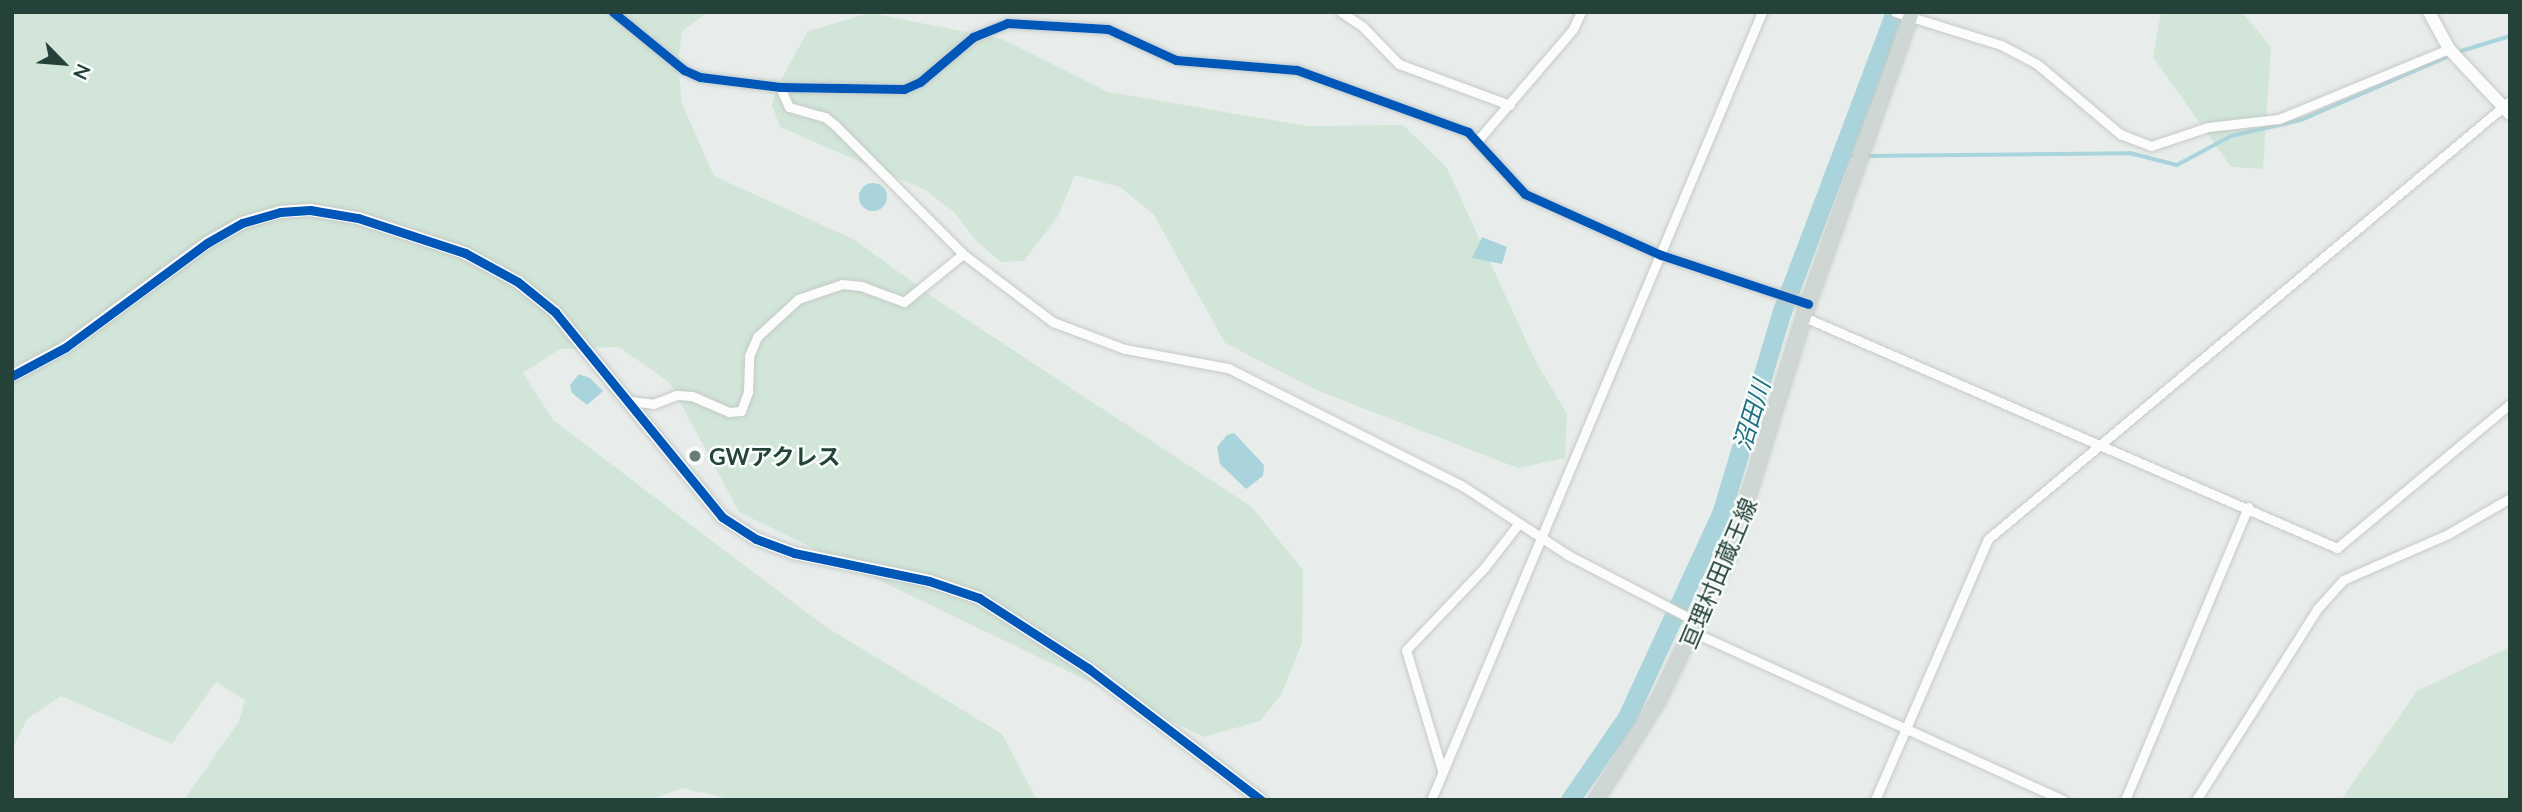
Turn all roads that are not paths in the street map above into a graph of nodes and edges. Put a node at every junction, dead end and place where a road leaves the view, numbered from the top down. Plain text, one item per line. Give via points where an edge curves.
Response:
1 (613, 12) edge
2 (1341, 12) edge
3 (1581, 12) edge
4 (1762, 12) edge
5 (1895, 12) edge
6 (2429, 12) edge
7 (1911, 15) edge
8 (2449, 49) junction
9 (780, 87) junction
10 (1510, 105) junction
11 (2507, 108) edge
12 (1478, 140) junction
13 (963, 254) junction
14 (1661, 255) junction
15 (1806, 311) junction
16 (12, 376) edge
17 (630, 401) junction
18 (2510, 404) edge
19 (2101, 446) junction
20 (2510, 498) edge
21 (2248, 507) junction
22 (1519, 523) junction
23 (1541, 538) junction
24 (1697, 628) junction
25 (1906, 730) junction
26 (1443, 770) junction
27 (1261, 800) edge
28 (1431, 800) edge
29 (1596, 800) edge
30 (1875, 800) edge
31 (2064, 800) edge
32 (2125, 800) edge
33 (2196, 800) edge

1 - 9 street via 684,70 700,77
2 - 10 street via 1363,27 1399,64
3 - 10 street via 1573,29
4 - 14 street
5 - 7 street
6 - 8 street
7 - 8 street via 2001,45 2037,64 2120,134 2151,146 2208,127 2279,119
7 - 15 main road, 亘理村田蔵王線
8 - 11 street
9 - 12 street via 904,89 920,82 990,27 1007,23 1069,25 1121,32 1176,61 1267,65 1320,76 1443,120
9 - 13 street via 789,107 825,117 835,125
10 - 12 street
11 - 19 street
12 - 14 street via 1525,194
13 - 17 street via 904,302 842,284 798,299 757,337 749,356 748,392 741,411 729,412 692,396 653,404
13 - 22 street via 1053,322 1125,349 1228,368 1461,485
14 - 15 street
14 - 23 street
15 - 19 street
15 - 24 main road, 亘理村田蔵王線 via 1744,521
16 - 17 street via 66,347 207,243 242,223 280,212 310,211 358,218 465,253 518,282 555,312
17 - 27 street via 688,481 722,517 756,539 794,553 929,581 979,598 1089,669
18 - 21 street via 2337,548
19 - 21 street
19 - 25 street via 1989,539
20 - 33 street via 2448,534 2343,580 2317,609
21 - 32 street
22 - 23 street
22 - 26 street via 1469,586 1406,650
23 - 24 street
23 - 26 street
24 - 25 street
24 - 29 main road, 亘理村田蔵王線
25 - 30 street
25 - 31 street
26 - 28 street

